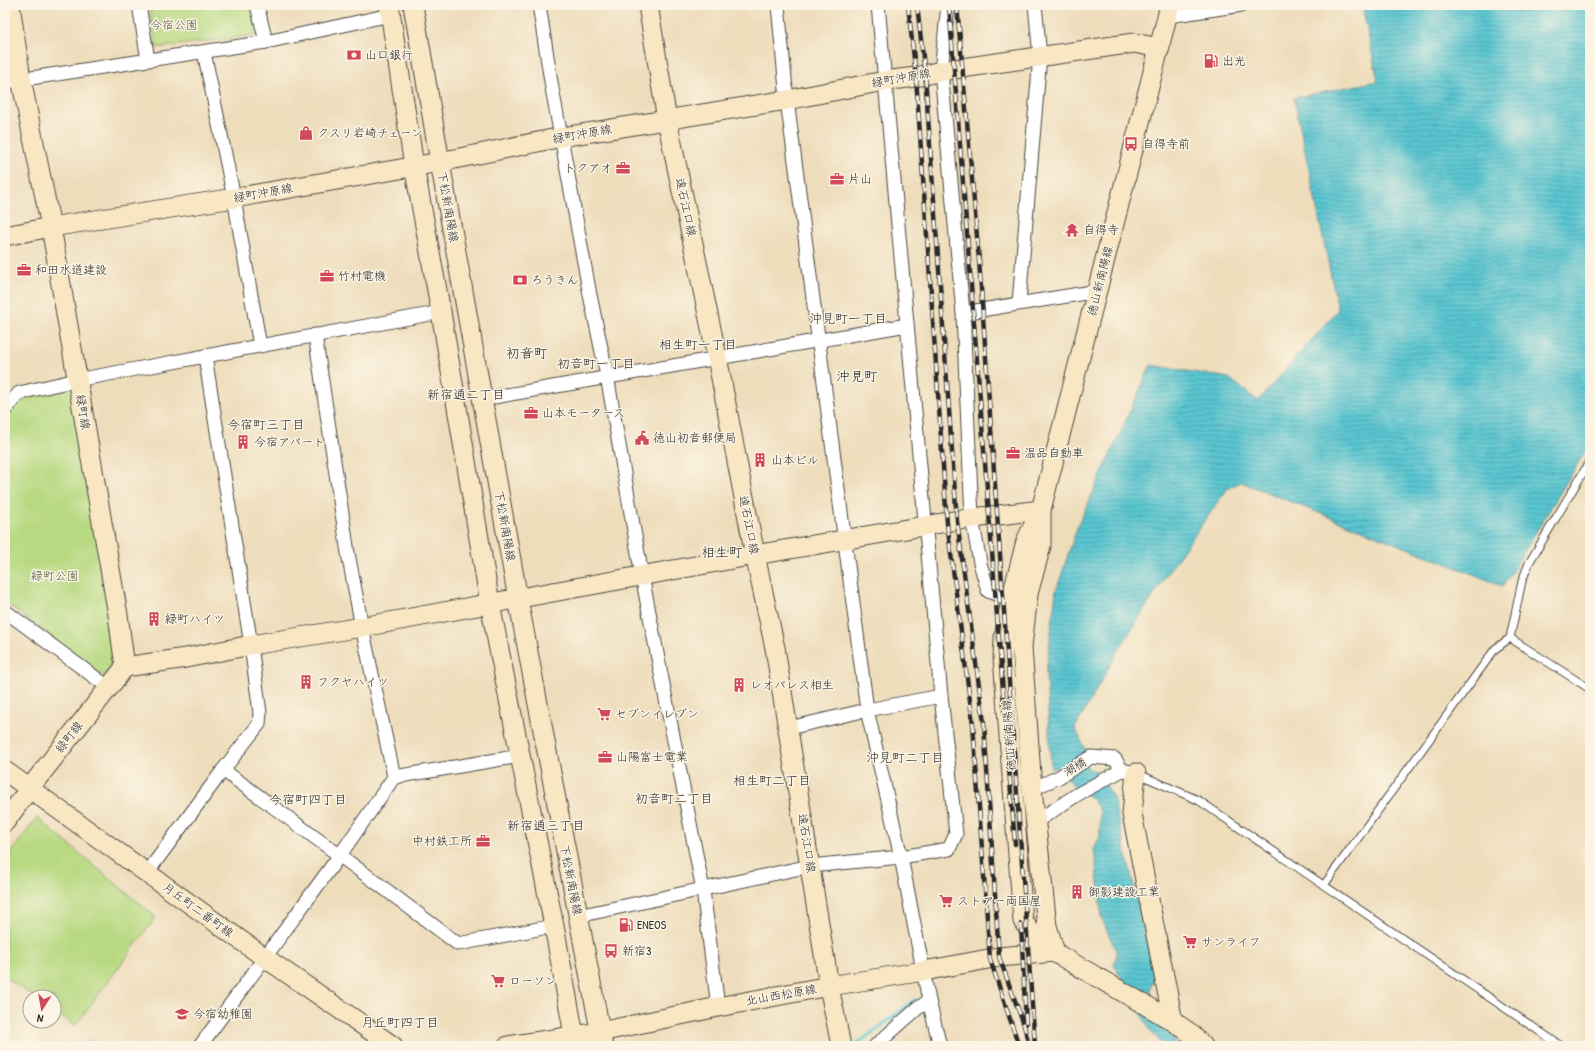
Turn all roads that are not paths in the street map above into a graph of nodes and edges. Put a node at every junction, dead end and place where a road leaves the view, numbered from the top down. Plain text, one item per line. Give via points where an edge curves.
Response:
1 (10, 5) edge
2 (139, 5) edge
3 (257, 5) edge
4 (413, 5) edge
5 (539, 5) edge
6 (648, 5) edge
7 (778, 5) edge
8 (878, 5) edge
9 (948, 5) edge
10 (1035, 5) edge
11 (1242, 5) edge
12 (389, 10) edge
13 (1169, 11) edge
14 (266, 42) junction
15 (1160, 48) junction
16 (204, 52) junction
17 (1040, 56) junction
18 (148, 60) junction
19 (941, 71) junction
20 (13, 80) edge
21 (884, 81) junction
22 (787, 100) junction
23 (667, 120) junction
24 (562, 137) junction
25 (440, 162) junction
26 (414, 166) junction
27 (234, 198) junction
28 (51, 227) junction
29 (5, 236) edge
30 (1098, 291) junction
31 (1019, 303) junction
32 (441, 312) junction
33 (963, 313) junction
34 (907, 325) junction
35 (315, 335) junction
36 (819, 340) junction
37 (260, 346) junction
38 (205, 356) junction
39 (717, 357) junction
40 (607, 376) junction
41 (77, 380) junction
42 (483, 399) junction
43 (5, 410) edge
44 (1590, 461) edge
45 (1041, 510) junction
46 (972, 518) junction
47 (926, 526) junction
48 (844, 540) junction
49 (755, 555) junction
50 (642, 576) junction
51 (518, 599) junction
52 (1011, 600) junction
53 (490, 604) junction
54 (5, 611) edge
55 (362, 627) junction
56 (1510, 638) junction
57 (251, 645) junction
58 (125, 667) junction
59 (108, 687) junction
60 (1590, 689) edge
61 (941, 696) junction
62 (867, 710) junction
63 (788, 728) junction
64 (520, 756) junction
65 (223, 770) junction
66 (5, 771) edge
67 (1129, 771) junction
68 (394, 777) junction
69 (29, 789) junction
70 (1032, 789) junction
71 (5, 822) edge
72 (1037, 822) junction
73 (340, 855) junction
74 (901, 857) junction
75 (810, 866) junction
76 (147, 873) junction
77 (1324, 885) junction
78 (703, 890) junction
79 (578, 916) junction
80 (554, 926) junction
81 (1055, 952) junction
82 (264, 957) junction
83 (924, 972) junction
84 (829, 986) junction
85 (929, 1001) junction
86 (718, 1007) junction
87 (1170, 1020) junction
88 (601, 1039) edge
89 (575, 1041) edge
90 (840, 1045) edge
91 (200, 1046) edge
92 (393, 1046) edge
93 (508, 1046) edge
94 (875, 1046) edge
95 (940, 1046) edge
96 (1202, 1046) edge
97 (1561, 1046) edge

1 - 20 street, 緑町線
2 - 18 street
3 - 14 street
4 - 25 street, 下松新南陽線
5 - 24 street
6 - 23 street, 遠石江口線
7 - 22 street
8 - 21 street
9 - 19 street
10 - 17 street
11 - 13 street
12 - 14 street
12 - 26 street, 下松新南陽線
13 - 15 street, 徳山新南陽線
14 - 16 street
15 - 17 street, 緑町沖原線 via 1134,43
15 - 30 street, 徳山新南陽線
16 - 18 street
16 - 27 street
17 - 19 street, 緑町沖原線
17 - 31 street
18 - 20 street
19 - 21 street, 緑町沖原線 via 916,78
19 - 33 street
20 - 28 street, 緑町線
21 - 22 street, 緑町沖原線
21 - 34 street
22 - 23 street, 緑町沖原線
22 - 36 street
23 - 24 street, 緑町沖原線
23 - 39 street, 遠石江口線
24 - 25 street, 緑町沖原線
24 - 40 street
25 - 26 street, 緑町沖原線
25 - 42 street, 下松新南陽線
26 - 27 street, 緑町沖原線
26 - 32 street, 下松新南陽線
27 - 28 street, 緑町沖原線
27 - 37 street
28 - 29 street, 緑町沖原線
28 - 41 street, 緑町線
30 - 31 street
30 - 45 street, 徳山新南陽線
31 - 33 street
32 - 35 street
32 - 53 street, 下松新南陽線
33 - 46 street
34 - 36 street
34 - 47 street
35 - 37 street
35 - 55 street via 348,553
36 - 39 street
36 - 48 street
37 - 38 street
38 - 41 street
38 - 57 street
39 - 40 street
39 - 49 street, 遠石江口線
40 - 42 street
40 - 50 street
41 - 43 street via 19,393
41 - 58 street, 緑町線
42 - 51 street, 下松新南陽線
44 - 56 lane via 1530,563 1522,581
45 - 46 street
45 - 52 street, 徳山新南陽線 via 1026,541
45 - 70 street, 徳山新南陽線 via 1041,546 1028,594 1022,647
46 - 47 street
46 - 52 street via 988,591
47 - 48 street
47 - 61 street
48 - 49 street
48 - 62 street
49 - 50 street
49 - 63 street, 遠石江口線 via 775,648
50 - 51 street
50 - 78 street
51 - 53 street
51 - 79 street, 下松新南陽線
52 - 81 street, 徳山新南陽線 via 1003,657 1023,921 1038,943
53 - 55 street
53 - 64 street, 下松新南陽線
54 - 59 street
55 - 57 street
55 - 68 street
56 - 60 lane
56 - 77 lane via 1495,649
57 - 58 street
57 - 65 street via 260,713 259,724
58 - 59 street, 緑町線
59 - 69 street, 緑町線
61 - 62 street
61 - 74 street via 956,834 949,848
62 - 63 street
62 - 74 street
63 - 75 street, 遠石江口線
64 - 68 street
64 - 80 street, 下松新南陽線
65 - 73 street
65 - 76 street
66 - 69 street, 月丘町二番町線
67 - 70 street, 潮橋 via 1115,759 1091,757 1059,777
67 - 72 street, 潮橋 via 1106,778
67 - 77 lane via 1198,800
67 - 87 street via 1132,814
68 - 73 street
69 - 71 street, 緑町線
69 - 76 street, 月丘町二番町線
70 - 72 street, 徳山新南陽線
72 - 81 street, 徳山新南陽線 via 1046,926
73 - 80 street via 458,944
73 - 82 street
74 - 75 street
74 - 83 street
75 - 78 street
75 - 84 street, 遠石江口線
76 - 82 street, 月丘町二番町線
77 - 97 lane
78 - 79 street
78 - 86 street
79 - 88 street, 下松新南陽線
80 - 89 street, 下松新南陽線
81 - 83 street, 北山西松原線 via 999,957
81 - 87 street, 徳山新南陽線
82 - 91 street
82 - 92 street, 月丘町二番町線
83 - 84 street, 北山西松原線
83 - 85 street
84 - 86 street, 北山西松原線
84 - 90 street, 遠石江口線
85 - 94 street
85 - 95 street
86 - 88 street, 北山西松原線
87 - 96 street, 徳山新南陽線 via 1190,1033
88 - 89 street, 北山西松原線
89 - 93 street, 北山西松原線

